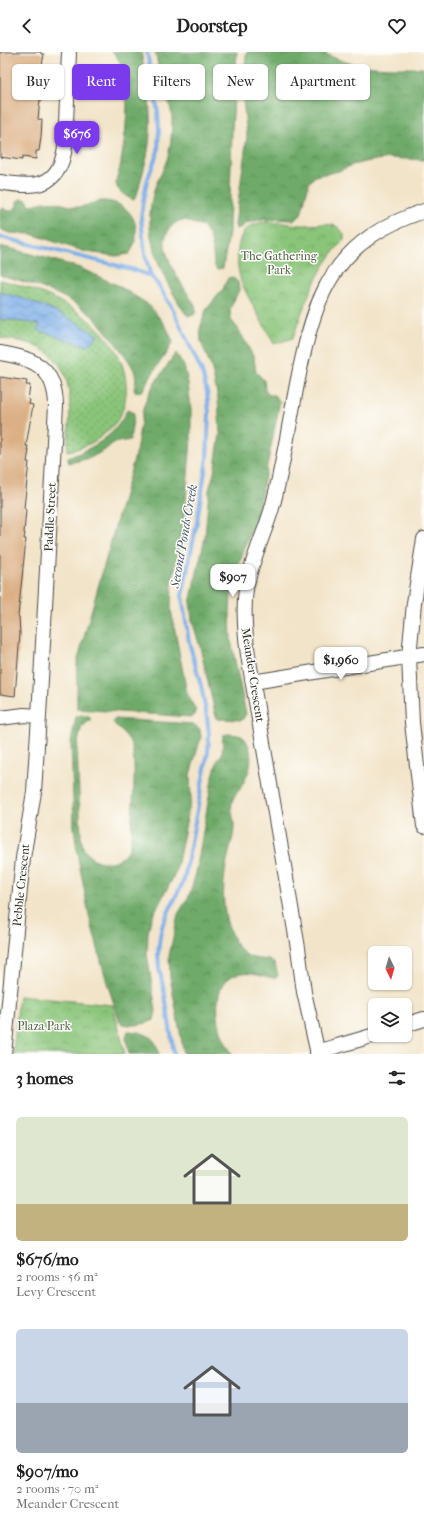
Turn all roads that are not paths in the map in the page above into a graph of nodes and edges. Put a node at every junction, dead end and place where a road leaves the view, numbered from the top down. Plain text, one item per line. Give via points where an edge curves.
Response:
1 (69, 52) edge
2 (0, 182) edge
3 (424, 211) edge
4 (0, 353) edge
5 (424, 539) edge
6 (424, 654) edge
7 (409, 657) junction
8 (253, 682) junction
9 (39, 716) junction
10 (0, 718) edge
11 (424, 826) edge
12 (424, 1020) edge
13 (412, 1023) edge
14 (368, 1036) edge
15 (317, 1053) edge
16 (4, 1054) edge

1 - 2 street via 65,147 60,168 48,180 33,186
3 - 8 street, Meander Crescent via 387,225 370,235 350,253 330,278 318,307 306,342 272,508 251,566 246,590 245,633
4 - 9 street, Paddle Street via 20,356 37,363 50,377 56,396
5 - 7 street
6 - 7 street
7 - 8 street
7 - 11 street via 412,722
8 - 15 street, Meander Crescent via 304,992
9 - 10 street
9 - 16 street, Pebble Crescent via 34,792 23,858
12 - 13 street
14 - 15 street

